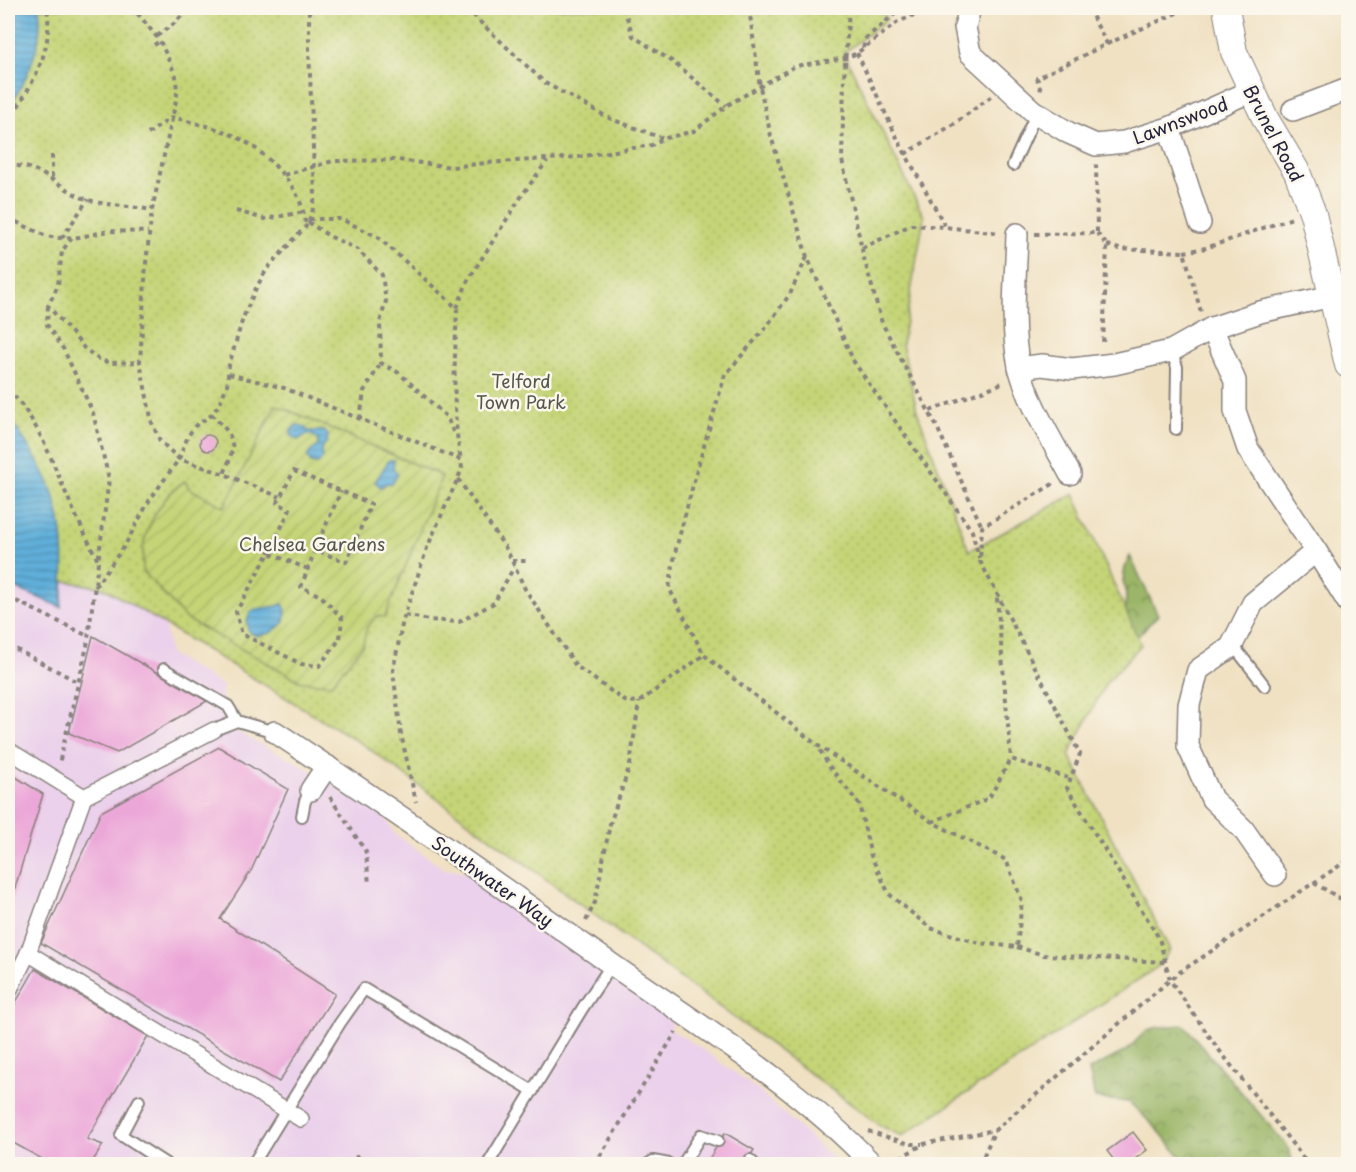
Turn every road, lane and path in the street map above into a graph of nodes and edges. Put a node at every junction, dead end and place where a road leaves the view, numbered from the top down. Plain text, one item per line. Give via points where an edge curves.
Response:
1 (47, 8) edge
2 (120, 8) edge
3 (187, 8) edge
4 (309, 8) edge
5 (467, 8) edge
6 (624, 8) edge
7 (749, 8) edge
8 (849, 8) edge
9 (885, 8) edge
10 (901, 8) edge
11 (931, 8) edge
12 (970, 8) edge
13 (1088, 8) edge
14 (1188, 8) edge
15 (1226, 8) edge
16 (912, 15) junction
17 (157, 36) junction
18 (160, 41) junction
19 (1107, 44) junction
20 (154, 45) dead end
21 (862, 49) junction
22 (857, 53) junction
23 (846, 58) junction
24 (1006, 86) junction
25 (760, 87) junction
26 (1348, 89) edge
27 (1251, 91) junction
28 (726, 106) junction
29 (1293, 110) dead end
30 (1039, 115) junction
31 (172, 117) junction
32 (8, 122) edge
33 (1169, 128) junction
34 (148, 134) dead end
35 (662, 139) junction
36 (905, 154) junction
37 (52, 155) dead end
38 (548, 160) junction
39 (313, 165) junction
40 (1013, 165) dead end
41 (8, 168) edge
42 (284, 175) junction
43 (52, 180) junction
44 (88, 199) junction
45 (152, 210) junction
46 (236, 211) dead end
47 (1312, 211) junction
48 (304, 212) junction
49 (8, 218) edge
50 (308, 223) junction
51 (1200, 223) dead end
52 (945, 227) dead end
53 (148, 232) junction
54 (1096, 233) dead end
55 (1017, 234) dead end
56 (62, 238) junction
57 (72, 238) junction
58 (1107, 245) junction
59 (1184, 252) junction
60 (807, 257) junction
61 (1338, 300) edge
62 (48, 306) junction
63 (457, 308) junction
64 (1208, 330) junction
65 (1171, 351) junction
66 (140, 362) junction
67 (381, 363) junction
68 (1102, 365) junction
69 (1348, 365) edge
70 (1021, 372) junction
71 (229, 374) junction
72 (8, 389) edge
73 (930, 411) dead end
74 (211, 414) junction
75 (360, 419) junction
76 (1176, 429) dead end
77 (457, 440) junction
78 (179, 459) junction
79 (461, 460) junction
80 (224, 474) junction
81 (1070, 474) joint
82 (458, 479) junction
83 (341, 490) junction
84 (280, 497) junction
85 (982, 527) junction
86 (315, 550) junction
87 (1316, 550) junction
88 (269, 553) junction
89 (99, 561) junction
90 (512, 561) junction
91 (530, 561) dead end
92 (980, 561) junction
93 (515, 567) junction
94 (308, 568) junction
95 (95, 586) junction
96 (997, 595) junction
97 (8, 597) edge
98 (1348, 602) edge
99 (405, 615) junction
100 (88, 636) junction
101 (1232, 644) junction
102 (8, 645) edge
103 (704, 656) junction
104 (164, 669) dead end
105 (78, 682) junction
106 (1265, 686) dead end
107 (639, 702) junction
108 (237, 721) junction
109 (214, 730) joint
110 (275, 732) joint
111 (817, 746) junction
112 (8, 750) edge
113 (1011, 759) junction
114 (319, 778) junction
115 (1071, 779) junction
116 (55, 780) junction
117 (84, 797) junction
118 (416, 802) dead end
119 (302, 816) dead end
120 (932, 822) junction
121 (1348, 860) edge
122 (1275, 876) dead end
123 (1314, 883) junction
124 (369, 884) dead end
125 (1348, 903) edge
126 (586, 921) dead end
127 (1017, 947) junction
128 (28, 953) junction
129 (1166, 962) junction
130 (612, 964) junction
131 (1170, 980) junction
132 (8, 993) edge
133 (686, 1016) junction
134 (533, 1091) junction
135 (139, 1101) dead end
136 (285, 1111) junction
137 (301, 1119) dead end
138 (862, 1129) dead end
139 (995, 1130) junction
140 (718, 1142) dead end
141 (924, 1144) junction
142 (356, 1155) dead end
143 (893, 1163) edge
144 (166, 1164) edge
145 (254, 1164) edge
146 (361, 1164) edge
147 (488, 1164) edge
148 (595, 1164) edge
149 (648, 1164) edge
150 (669, 1164) edge
151 (683, 1164) edge
152 (872, 1164) edge
153 (980, 1164) edge
154 (1308, 1164) edge

1 - 32 path via 49,36 43,58
2 - 17 path via 139,15
3 - 17 path
4 - 39 path
5 - 35 path via 545,83 611,119
6 - 28 path via 633,36 673,62
7 - 25 path
8 - 23 path
9 - 10 path
10 - 16 path
10 - 21 path via 866,39
11 - 16 path
12 - 24 street, Lawnswood via 965,27 970,53
13 - 19 path
14 - 19 path
15 - 27 street, Brunel Road via 1234,52
16 - 21 path
17 - 18 path
18 - 20 path
18 - 31 path via 176,76
19 - 30 path via 1037,78 1044,103
21 - 22 path
22 - 23 path
22 - 36 path
23 - 25 path via 795,66
23 - 85 path via 842,160 882,323 937,427
24 - 30 street, Lawnswood
24 - 36 path
25 - 28 path
25 - 60 path
26 - 29 street
27 - 33 street, Lawnswood
27 - 47 street, Brunel Road via 1297,171
28 - 35 path via 694,131
30 - 33 street, Lawnswood via 1096,144 1124,142
30 - 40 lane
31 - 34 path
31 - 42 path via 244,139 261,150
31 - 45 path
33 - 51 street
35 - 38 path via 652,145
36 - 52 path
37 - 43 path
38 - 39 path via 452,167 398,160 333,160
38 - 63 path via 468,280
39 - 42 path
39 - 50 path via 315,195
41 - 43 path via 20,166
42 - 48 path via 296,189
43 - 44 path
44 - 45 path
44 - 56 path
45 - 53 path
46 - 48 path via 265,219
47 - 59 path
47 - 61 street, Brunel Road
48 - 50 path
49 - 56 path via 46,236
50 - 63 path via 341,219 378,237
50 - 67 path via 357,249 382,275 386,301 380,322
50 - 71 path via 267,269 256,288
53 - 57 path via 109,231
53 - 66 path
54 - 58 path
55 - 70 street via 1015,341
56 - 57 path
57 - 62 path via 62,251 58,285
58 - 59 path
58 - 68 path
59 - 64 path
60 - 92 path via 854,362 972,531
60 - 103 path via 790,294 725,375 690,497 669,588
61 - 64 street via 1260,312
61 - 69 street, Brunel Road
62 - 66 path via 97,358 109,363
62 - 89 path via 47,325 64,350 93,413 109,479
63 - 77 path
64 - 65 street
64 - 87 street via 1235,381 1235,411 1248,449
65 - 68 street
65 - 76 lane via 1177,367
66 - 78 path via 152,423 160,441
67 - 75 path via 364,391
67 - 77 path via 399,373 447,417
68 - 70 street via 1072,369 1042,365
70 - 73 path
70 - 81 street
71 - 74 path via 219,405
71 - 75 path via 284,388
72 - 89 path via 38,429
74 - 78 path via 195,426
74 - 80 path via 230,432 233,452
75 - 79 path
77 - 79 path
78 - 80 path
78 - 95 path
79 - 82 path
80 - 84 path
81 - 85 path
82 - 90 path
82 - 99 path via 427,548
83 - 84 path via 294,471
83 - 86 path
83 - 86 path via 371,504 346,562
84 - 88 path via 277,503 290,509
85 - 92 path
86 - 94 path
87 - 98 street
87 - 101 street via 1253,603
88 - 94 path
88 - 94 path via 236,612 242,634 301,664 318,666 340,639 342,618 321,596 301,587
89 - 95 path
90 - 91 path
90 - 93 path
92 - 96 path
93 - 99 path via 494,603 459,622
93 - 107 path via 525,590 576,666 625,701
95 - 100 path
96 - 113 path
96 - 115 path via 1080,754
97 - 100 path
99 - 118 path via 393,671 401,734
100 - 105 path
101 - 106 lane
101 - 122 street via 1198,670 1189,705 1188,746 1212,800 1243,829
102 - 105 path
103 - 107 path
103 - 111 path
104 - 108 lane via 228,706
105 - 116 path
107 - 126 path via 630,765 610,825 595,902
108 - 109 lane
108 - 110 lane, Southwater Way
109 - 117 street
110 - 114 street, Southwater Way
111 - 120 path
111 - 127 path via 859,804 871,856 889,894 930,928 979,944
112 - 116 street
113 - 115 path
113 - 120 path via 989,798
114 - 119 lane via 305,801
114 - 124 path via 366,852
114 - 130 street, Southwater Way
115 - 129 path via 1067,788 1159,938
116 - 117 street
117 - 128 street
120 - 127 path via 1006,860 1022,902
121 - 123 path
123 - 125 path
123 - 131 path
127 - 129 path via 1044,954
128 - 132 street
128 - 136 street
129 - 131 path
130 - 133 street, Southwater Way
130 - 134 lane
131 - 139 path
131 - 154 path
133 - 148 path
133 - 152 street, Southwater Way via 766,1071
134 - 136 lane via 364,989
134 - 147 lane
135 - 144 lane via 121,1136
136 - 137 street
136 - 145 lane
138 - 141 path via 910,1144
139 - 141 path
139 - 153 path
140 - 151 lane via 701,1136
141 - 143 path
142 - 146 path
149 - 150 lane

